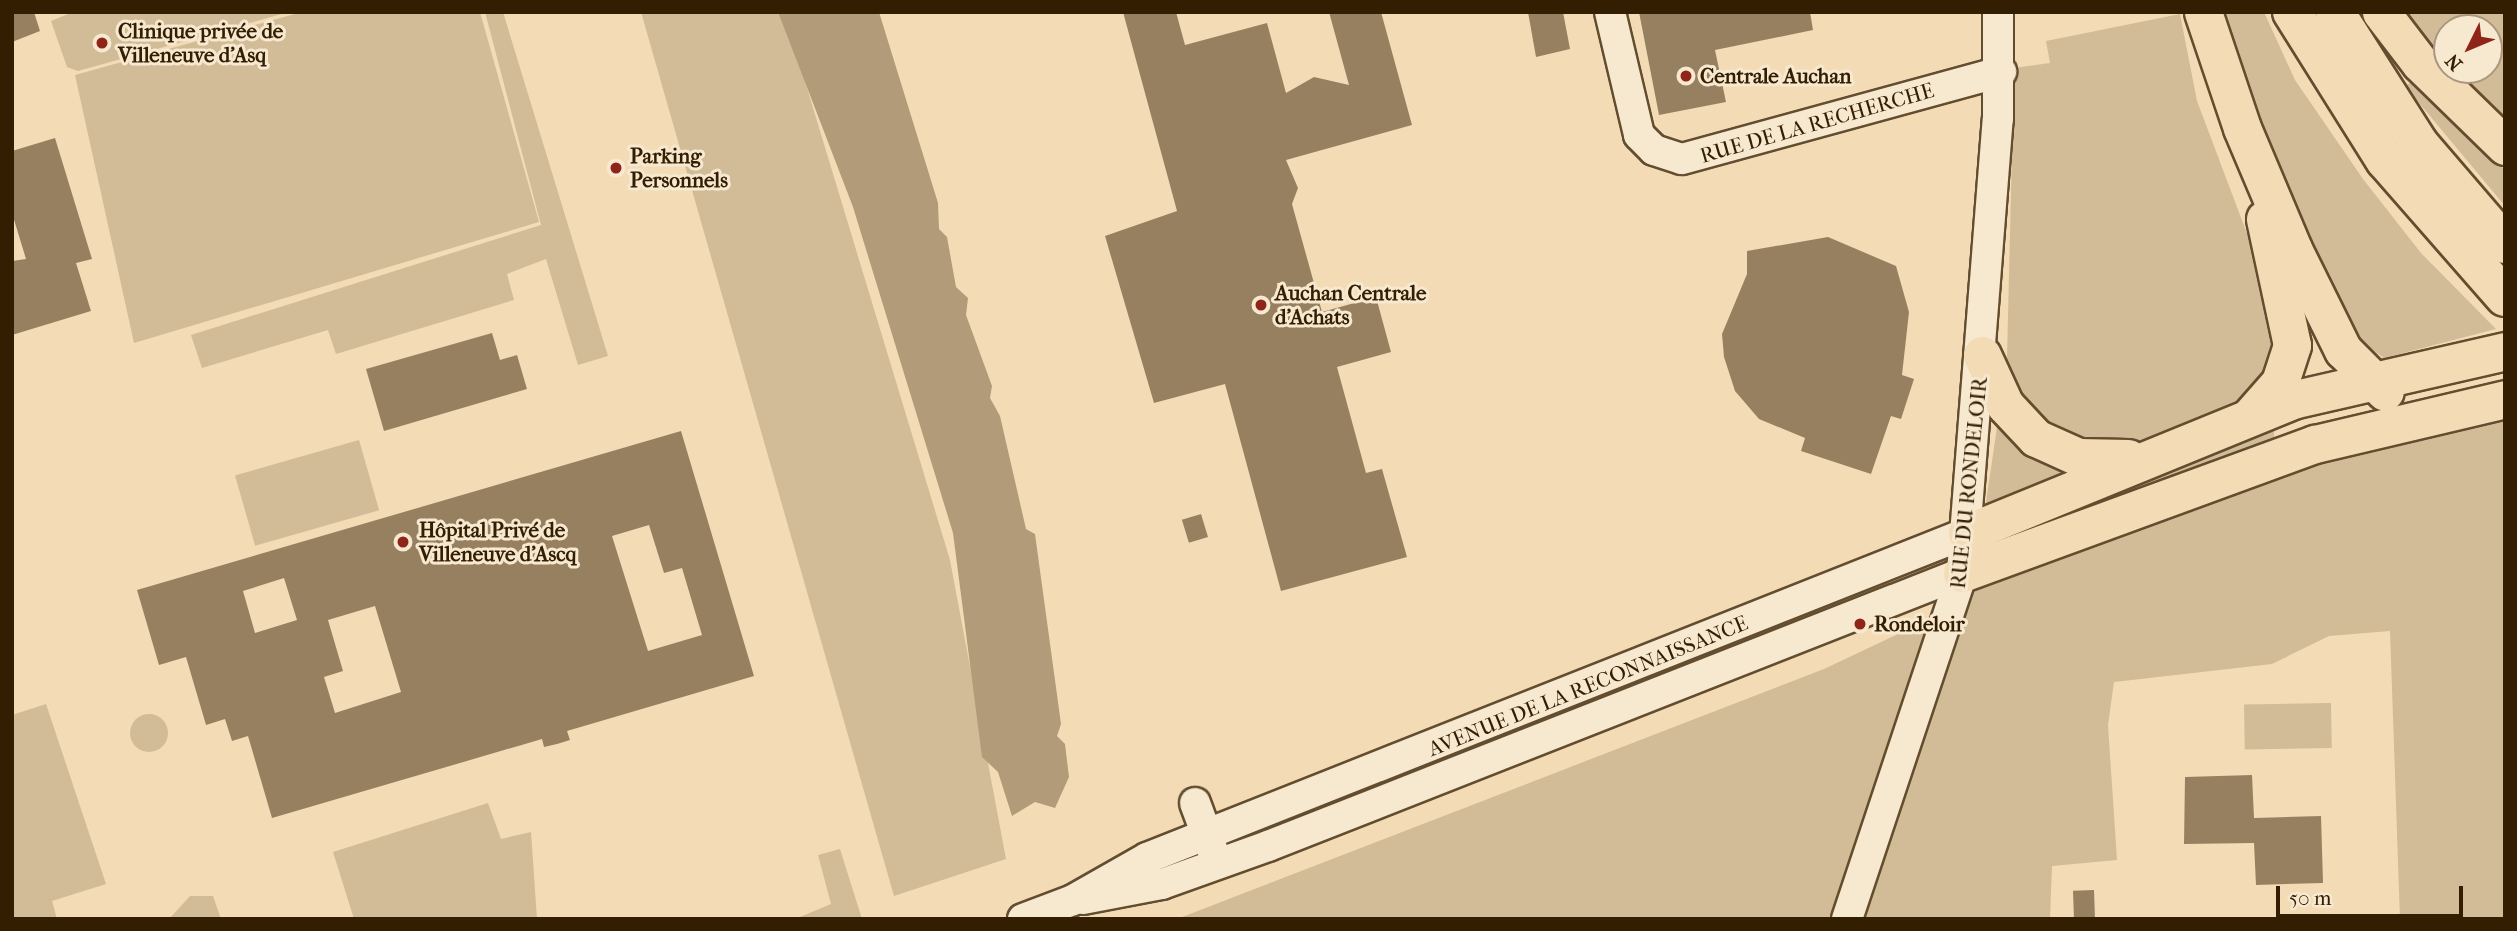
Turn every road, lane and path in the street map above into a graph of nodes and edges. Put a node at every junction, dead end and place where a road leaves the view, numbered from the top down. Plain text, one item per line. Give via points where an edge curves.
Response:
1 (1610, 12) edge
2 (1998, 12) edge
3 (2203, 12) edge
4 (2292, 12) edge
5 (2335, 12) edge
6 (2381, 12) edge
7 (2001, 72) junction
8 (2505, 146) edge
9 (2256, 166) junction
10 (2505, 244) edge
11 (2505, 297) edge
12 (2505, 351) edge
13 (1982, 355) junction
14 (2367, 380) junction
15 (2505, 399) edge
16 (2446, 411) junction
17 (2249, 417) junction
18 (2143, 457) junction
19 (1967, 533) junction
20 (1962, 573) junction
21 (1195, 803) dead end
22 (1208, 836) junction
23 (1218, 864) junction
24 (1073, 900) junction
25 (1023, 919) edge
26 (1847, 919) edge

1 - 7 street, RUE DE LA RECHERCHE via 1639,135 1654,150 1682,159
2 - 7 street, RUE DU RONDELOIR
3 - 9 main road
4 - 11 highway via 2385,160
5 - 10 highway via 2419,144
6 - 8 main road via 2420,63
7 - 13 street, RUE DU RONDELOIR
9 - 14 main road via 2343,350
9 - 17 main road via 2292,345 2280,382
12 - 14 main road
13 - 18 main road via 2005,405 2036,438 2078,457
13 - 19 street, RUE DU RONDELOIR
14 - 16 main road via 2420,407
14 - 17 main road
15 - 16 main road
16 - 20 main road via 2292,451
17 - 18 main road
18 - 19 main road
19 - 20 street, RUE DU RONDELOIR
19 - 22 street, AVENUE DE LA RECONNAISSANCE
20 - 23 street, AVENUE DE LA RECONNAISSANCE
20 - 26 street, RUE DU RONDELOIR via 1953,616
21 - 22 street
22 - 23 street
22 - 24 street, AVENUE DE LA RECONNAISSANCE via 1125,868
23 - 24 street, AVENUE DE LA RECONNAISSANCE via 1138,891
24 - 25 street, AVENUE DE LA RECONNAISSANCE

